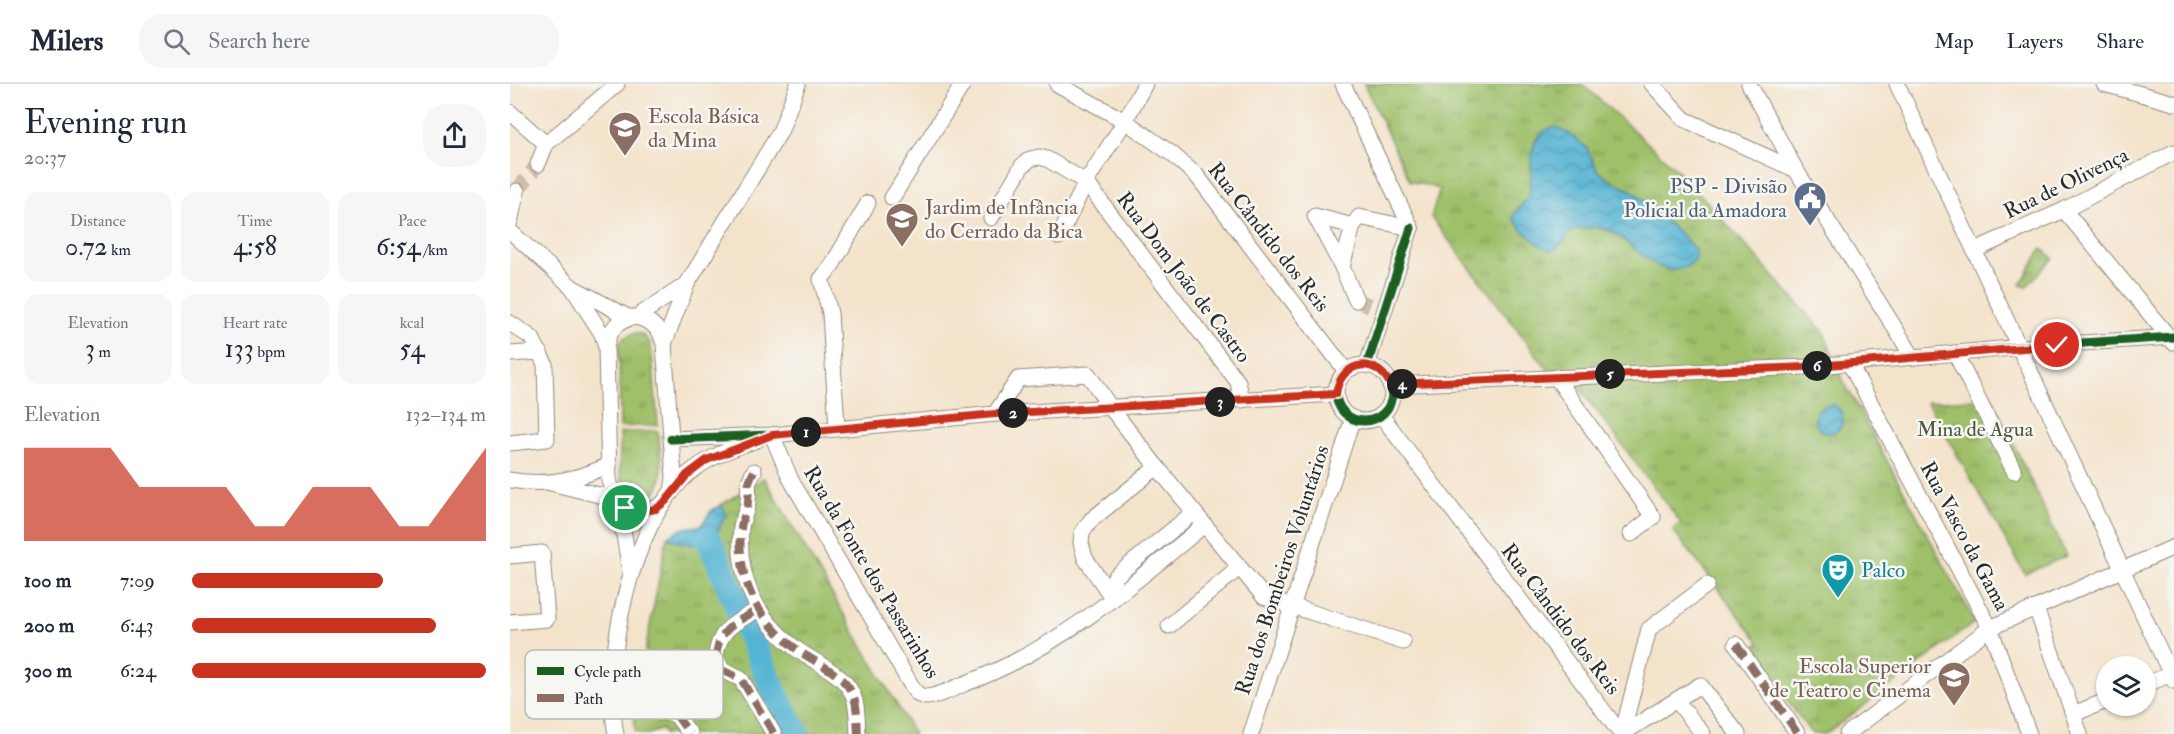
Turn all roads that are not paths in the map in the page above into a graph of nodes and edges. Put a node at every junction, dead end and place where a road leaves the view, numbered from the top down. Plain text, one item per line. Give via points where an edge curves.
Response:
1 (617, 84) edge
2 (798, 84) edge
3 (963, 84) edge
4 (1057, 84) edge
5 (1145, 84) edge
6 (1343, 84) edge
7 (1652, 84) edge
8 (1749, 84) edge
9 (1898, 84) edge
10 (2104, 84) edge
11 (2174, 103) edge
12 (510, 112) edge
13 (1125, 121) junction
14 (546, 144) junction
15 (2174, 152) edge
16 (538, 164) tunnel mouth
17 (1796, 170) junction
18 (1086, 182) junction
19 (517, 191) tunnel mouth
20 (892, 198) dead end
21 (868, 203) dead end
22 (2064, 210) junction
23 (991, 218) dead end
24 (510, 222) edge
25 (1353, 226) junction
26 (1411, 228) junction
27 (510, 231) edge
28 (1059, 237) dead end
29 (1975, 250) junction
30 (1342, 267) junction
31 (687, 285) junction
32 (572, 287) junction
33 (1356, 300) dead end
34 (633, 318) junction
35 (510, 323) edge
36 (2173, 340) edge
37 (664, 344) junction
38 (606, 347) junction
39 (2021, 347) junction
40 (540, 352) junction
41 (1955, 353) junction
42 (510, 354) edge
43 (1913, 357) junction
44 (1850, 364) junction
45 (1367, 365) junction
46 (1346, 371) junction
47 (1556, 376) junction
48 (1390, 384) junction
49 (1336, 394) junction
50 (1242, 400) junction
51 (1110, 407) junction
52 (995, 414) junction
53 (1381, 415) junction
54 (1353, 418) junction
55 (837, 428) junction
56 (772, 435) junction
57 (671, 439) junction
58 (510, 443) edge
59 (609, 465) junction
60 (1157, 467) junction
61 (754, 471) dead end
62 (2014, 471) dead end
63 (510, 480) edge
64 (551, 483) junction
65 (668, 499) junction
66 (617, 501) junction
67 (1194, 512) junction
68 (1204, 525) junction
69 (1631, 534) dead end
70 (2174, 547) edge
71 (510, 556) edge
72 (1239, 568) junction
73 (2122, 569) junction
74 (630, 573) junction
75 (1707, 585) dead end
76 (1113, 599) junction
77 (1291, 607) junction
78 (2036, 608) junction
79 (756, 610) junction
80 (510, 622) edge
81 (1169, 626) dead end
82 (1990, 628) junction
83 (1403, 642) dead end
84 (1736, 644) dead end
85 (616, 650) edge
86 (717, 650) edge
87 (723, 666) edge
88 (2172, 677) edge
89 (2156, 682) edge
90 (1676, 700) junction
91 (2096, 705) edge
92 (2073, 714) junction
93 (615, 719) edge
94 (679, 719) edge
95 (616, 734) edge
96 (690, 734) edge
97 (774, 734) edge
98 (858, 734) edge
99 (1251, 734) edge
100 (1622, 734) edge
101 (1703, 734) edge
102 (1738, 734) edge
103 (1798, 734) edge
104 (1847, 734) edge
105 (2029, 734) edge
106 (2080, 734) edge

1 - 14 street
2 - 31 street via 780,132
3 - 20 street
4 - 13 street, Rua Cândido dos Reis
5 - 13 street
6 - 26 street
7 - 17 street via 1684,119
8 - 17 street
9 - 29 street
10 - 11 street
12 - 14 street
13 - 18 street
13 - 46 street, Rua Cândido dos Reis via 1197,176
14 - 16 street
15 - 22 street, Rua de Olivença
17 - 43 street
18 - 23 street via 1047,159 1030,159
18 - 28 street
18 - 50 street, Rua Dom João de Castro via 1238,382
19 - 24 street
21 - 55 street via 821,279 830,313
22 - 29 street, Rua de Olivença
22 - 36 street
25 - 26 street via 1359,217
25 - 30 street
25 - 30 street via 1315,216
26 - 45 street via 1379,309
27 - 32 street
29 - 39 street
30 - 33 street
31 - 34 street
31 - 37 street
32 - 34 street
32 - 38 street
34 - 37 street via 656,327
34 - 38 street via 612,329
35 - 40 street via 532,338
36 - 39 street
37 - 57 street
38 - 59 street
39 - 41 street
39 - 73 street
40 - 42 street
40 - 58 street via 545,364 547,439
41 - 43 street
41 - 62 street
43 - 44 street
44 - 47 street
44 - 82 street, Rua Vasco da Gama
45 - 46 street
45 - 48 street via 1381,372
46 - 49 street
47 - 48 street
47 - 69 street via 1653,517
48 - 53 street via 1390,401
49 - 50 street
49 - 54 street via 1341,409
50 - 51 street
51 - 52 street
51 - 52 street via 1088,374 1018,380
51 - 60 street
52 - 55 street
53 - 54 street via 1367,420
53 - 100 street, Rua Cândido dos Reis
54 - 77 street, Rua dos Bombeiros Voluntários
55 - 56 street
56 - 57 street
56 - 65 street via 707,460 687,475
56 - 76 street, Rua da Fonte dos Passarinhos via 791,480 919,695 929,697 996,672
57 - 65 street via 674,477
59 - 64 street via 588,475
59 - 66 street via 610,487
60 - 67 street
60 - 76 street via 1091,520 1082,533 1086,558
61 - 79 street via 747,485 749,503 741,529 742,569
63 - 64 street
64 - 66 street
65 - 66 street via 656,509 643,512
65 - 74 street via 654,518
66 - 74 street
67 - 68 street
67 - 76 street via 1116,576 1111,585
68 - 72 street
68 - 76 street, Rua da Fonte dos Passarinhos
70 - 73 street
71 - 80 street via 542,553 547,619
72 - 77 street via 1264,597
72 - 81 street
73 - 78 street
73 - 88 street
74 - 85 street
75 - 100 street via 1649,629
77 - 83 street
77 - 99 street, Rua dos Bombeiros Voluntários
78 - 82 street
78 - 92 street
79 - 86 street via 723,632
79 - 98 street via 789,643 844,681 854,694
82 - 104 street
82 - 105 street, Rua Vasco da Gama
84 - 103 street
87 - 97 street via 741,679
88 - 89 street
90 - 100 street
90 - 101 street
90 - 102 street via 1700,685
91 - 92 street
92 - 106 street
93 - 95 street
94 - 96 street

